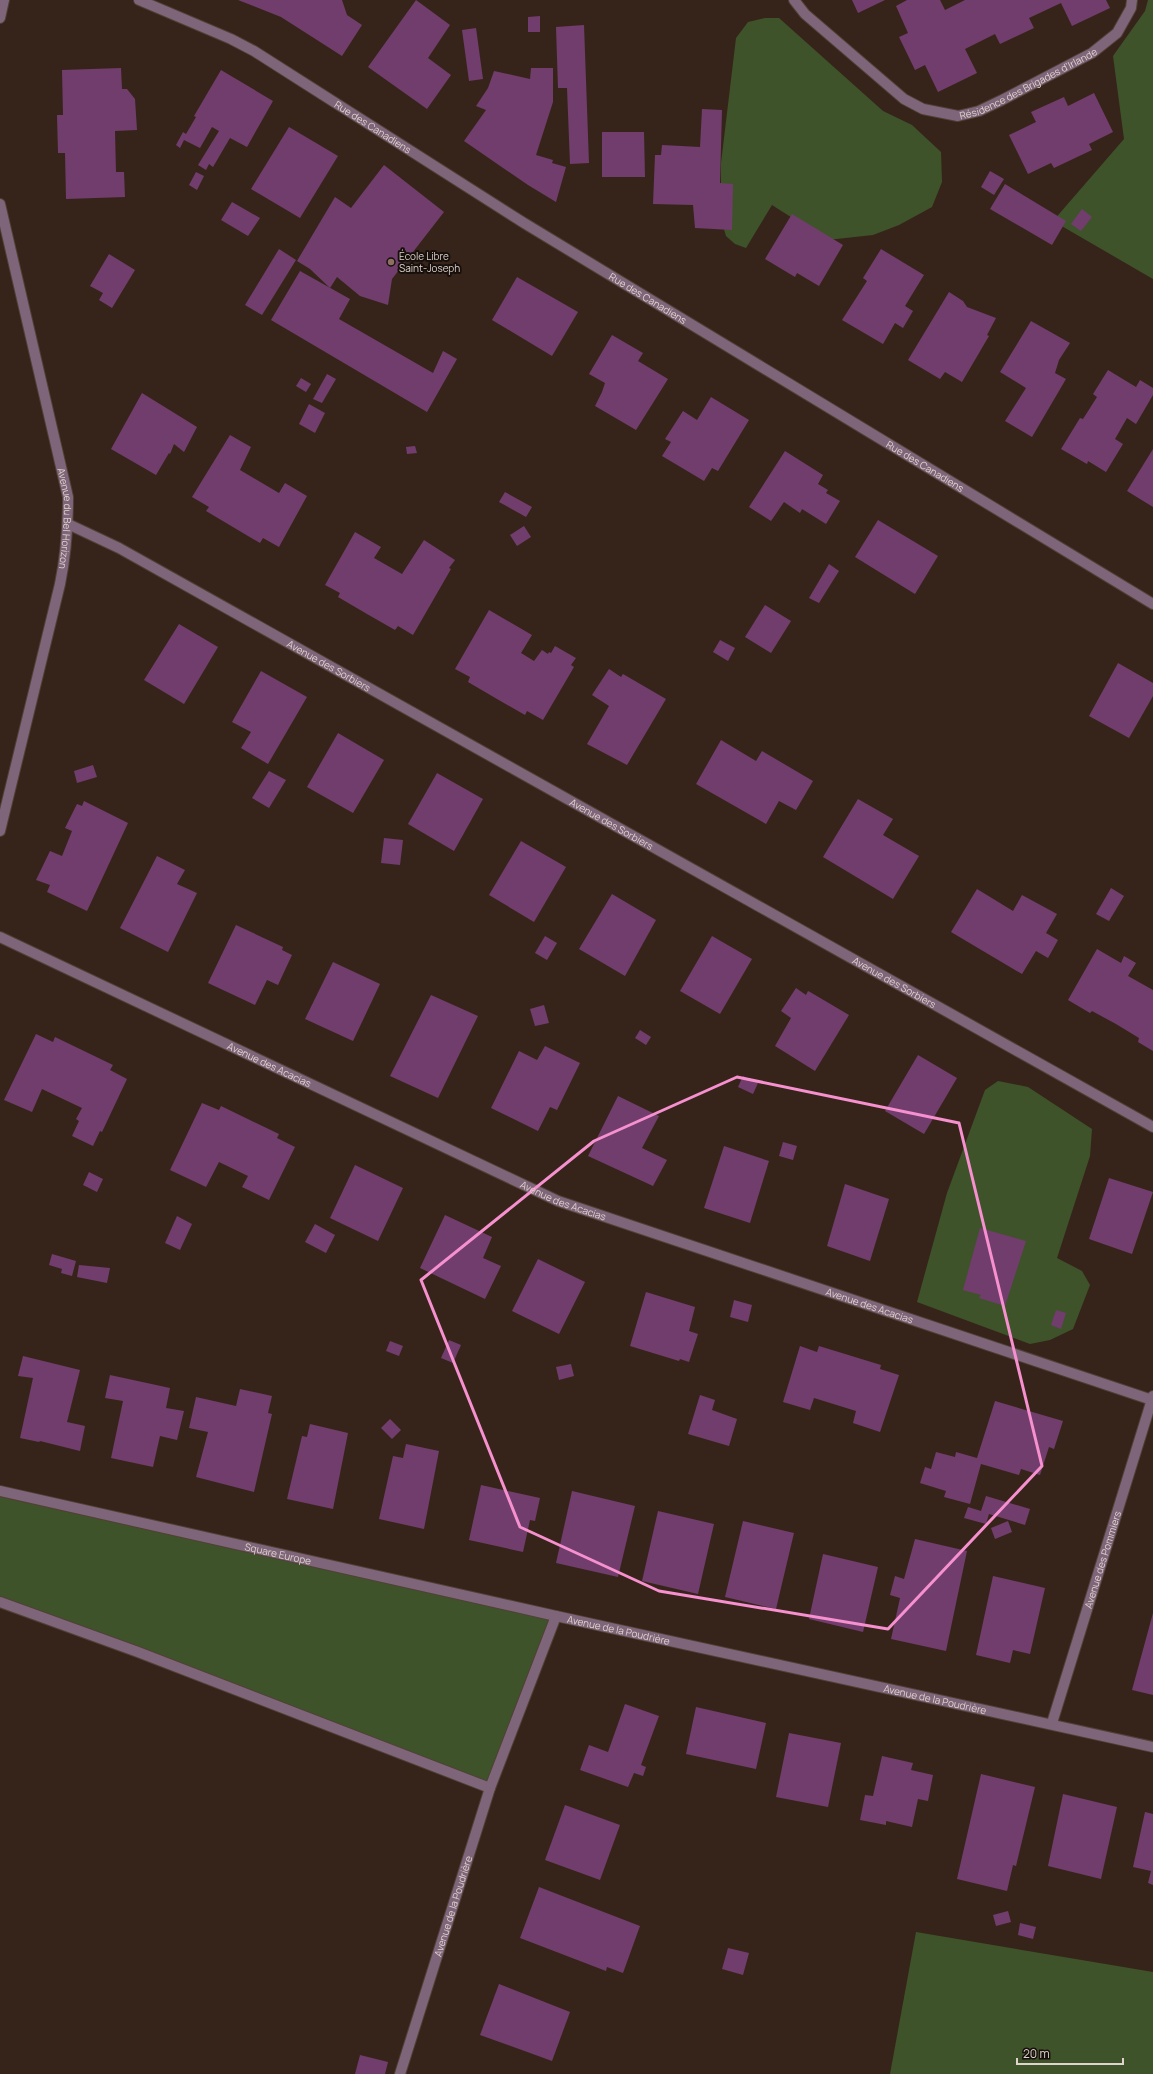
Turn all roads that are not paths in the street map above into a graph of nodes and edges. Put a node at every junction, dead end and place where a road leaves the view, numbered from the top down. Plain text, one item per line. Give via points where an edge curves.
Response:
1 (4, 0) edge
2 (140, 0) edge
3 (794, 0) edge
4 (1132, 0) edge
5 (0, 18) edge
6 (0, 204) edge
7 (68, 524) junction
8 (1153, 604) edge
9 (0, 831) edge
10 (0, 938) edge
11 (1153, 1127) edge
12 (1152, 1398) edge
13 (0, 1491) edge
14 (0, 1602) edge
15 (556, 1616) junction
16 (1052, 1723) junction
17 (1153, 1747) edge
18 (490, 1788) junction
19 (400, 2074) edge

1 - 5 street
2 - 8 street, Rue des Canadiens via 254,51 524,223
3 - 4 street, Résidence des Brigades d'Irlande via 805,14 904,99 923,109 958,116 979,111 1092,53 1117,33 1131,8
6 - 7 street, Avenue du Bel Horizon via 68,497
7 - 9 street, Avenue du Bel Horizon via 60,584
7 - 11 street, Avenue des Sorbiers via 126,552
10 - 12 street, Avenue des Acacias via 558,1201
12 - 16 street, Avenue des Pommiers
13 - 15 street, Square Europe
14 - 18 street via 138,1652
15 - 16 street, Avenue de la Poudrière
15 - 18 street, Avenue de la Poudrière
16 - 17 street, Avenue de la Poudrière
18 - 19 street, Avenue de la Poudrière

